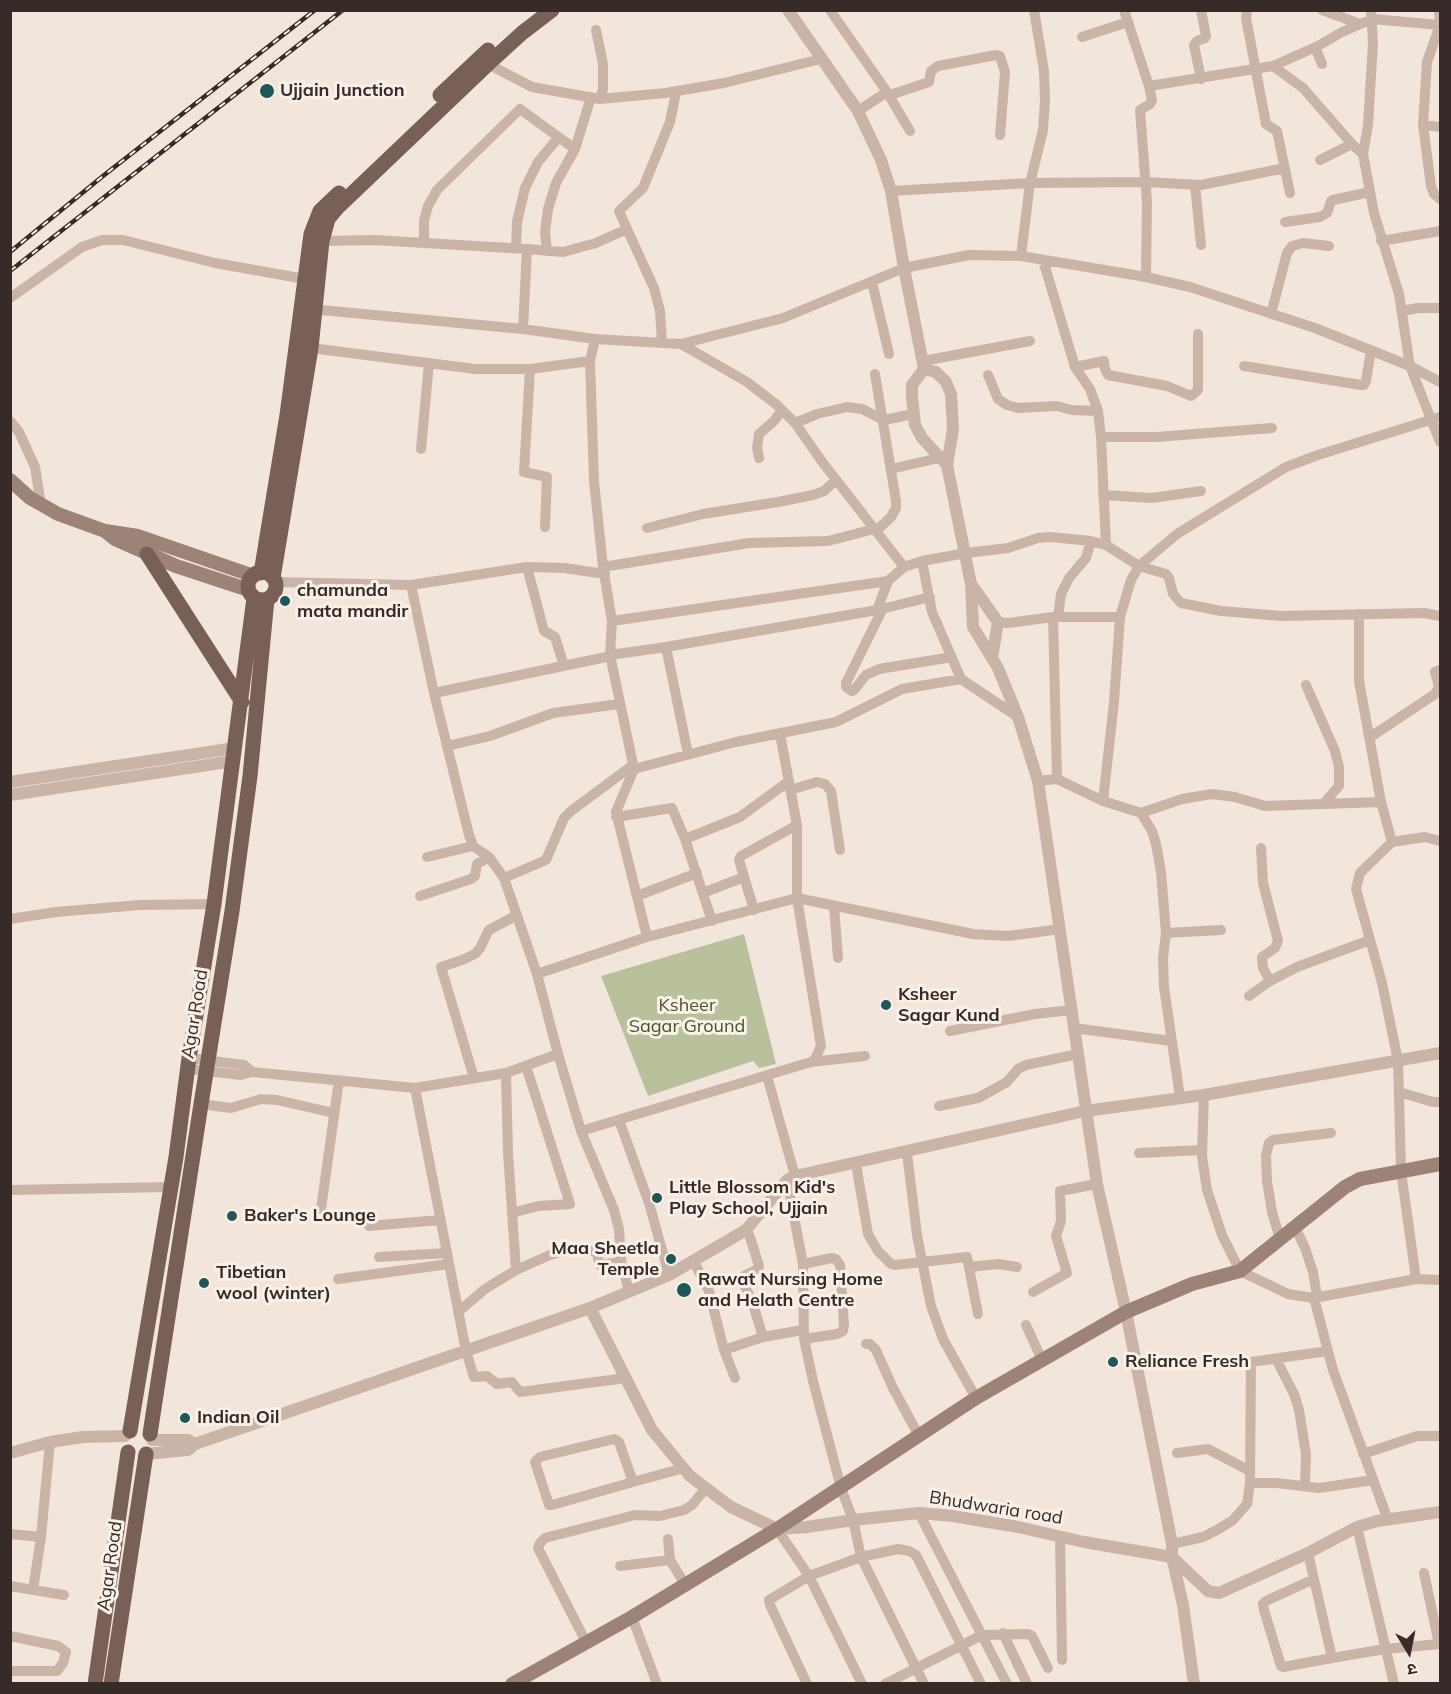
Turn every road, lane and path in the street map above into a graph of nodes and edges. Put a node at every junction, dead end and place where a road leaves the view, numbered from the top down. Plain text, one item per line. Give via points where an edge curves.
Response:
1 (536, 10) edge
2 (552, 10) edge
3 (788, 10) edge
4 (830, 10) edge
5 (1034, 10) edge
6 (1124, 10) edge
7 (1201, 10) edge
8 (1247, 10) edge
9 (1322, 10) edge
10 (1439, 10) edge
11 (1372, 15) edge
12 (1128, 22) junction
13 (1360, 24) junction
14 (1440, 25) edge
15 (596, 30) dead end
16 (1082, 37) dead end
17 (1315, 47) junction
18 (821, 59) junction
19 (483, 61) junction
20 (1322, 64) dead end
21 (1273, 66) junction
22 (1257, 69) junction
23 (1201, 79) junction
24 (1149, 86) junction
25 (676, 92) junction
26 (888, 94) junction
27 (596, 98) junction
28 (858, 111) junction
29 (1423, 124) junction
30 (1440, 127) edge
31 (910, 130) dead end
32 (1000, 135) dead end
33 (558, 138) junction
34 (1352, 144) junction
35 (575, 149) junction
36 (1363, 154) junction
37 (1320, 160) dead end
38 (1285, 168) junction
39 (1146, 182) junction
40 (1030, 183) junction
41 (1195, 185) junction
42 (891, 191) junction
43 (1370, 192) junction
44 (1290, 193) dead end
45 (1440, 199) edge
46 (1285, 222) dead end
47 (627, 229) junction
48 (1440, 231) edge
49 (322, 241) junction
50 (1381, 241) junction
51 (424, 242) junction
52 (1201, 245) dead end
53 (1329, 246) dead end
54 (516, 248) junction
55 (527, 249) junction
56 (547, 251) junction
57 (1021, 256) junction
58 (1043, 260) junction
59 (904, 268) junction
60 (1146, 277) junction
61 (305, 279) junction
62 (872, 282) junction
63 (10, 298) edge
64 (1440, 308) edge
65 (308, 309) junction
66 (1402, 311) junction
67 (1271, 314) junction
68 (523, 329) junction
69 (1198, 334) dead end
70 (595, 339) junction
71 (1030, 341) dead end
72 (662, 342) junction
73 (681, 344) junction
74 (311, 348) junction
75 (1371, 350) junction
76 (890, 354) dead end
77 (590, 361) junction
78 (429, 363) junction
79 (924, 365) junction
80 (1244, 366) dead end
81 (1410, 366) junction
82 (1075, 367) junction
83 (530, 369) junction
84 (875, 374) dead end
85 (988, 375) dead end
86 (1440, 382) edge
87 (782, 410) junction
88 (1098, 411) junction
89 (913, 414) junction
90 (1436, 418) edge
91 (884, 420) junction
92 (10, 421) edge
93 (795, 423) junction
94 (1272, 428) dead end
95 (1101, 437) junction
96 (1440, 442) edge
97 (421, 449) dead end
98 (759, 458) dead end
99 (943, 462) junction
100 (891, 469) junction
101 (10, 480) edge
102 (836, 480) junction
103 (1201, 491) dead end
104 (1103, 495) junction
105 (41, 505) junction
106 (545, 527) dead end
107 (647, 528) dead end
108 (875, 530) junction
109 (105, 531) junction
110 (1090, 541) junction
111 (1106, 545) junction
112 (966, 553) junction
113 (147, 554) junction
114 (922, 561) junction
115 (1139, 566) junction
116 (527, 567) junction
117 (904, 567) junction
118 (604, 571) junction
119 (888, 581) junction
120 (971, 584) junction
121 (262, 585) junction
122 (411, 585) junction
123 (930, 597) junction
124 (880, 609) junction
125 (1359, 614) junction
126 (1440, 616) edge
127 (1055, 617) junction
128 (1120, 617) junction
129 (612, 621) junction
130 (998, 622) junction
131 (666, 647) junction
132 (610, 655) junction
133 (952, 657) junction
134 (992, 658) junction
135 (564, 666) junction
136 (1440, 670) edge
137 (961, 679) junction
138 (1306, 685) dead end
139 (434, 693) junction
140 (242, 702) junction
141 (619, 704) junction
142 (1018, 717) junction
143 (780, 734) junction
144 (1369, 738) junction
145 (447, 746) junction
146 (234, 754) junction
147 (688, 754) junction
148 (633, 767) junction
149 (1057, 778) junction
150 (10, 782) edge
151 (53, 782) junction
152 (1038, 782) junction
153 (790, 786) junction
154 (10, 795) edge
155 (1103, 801) junction
156 (1382, 802) junction
157 (1324, 803) junction
158 (1141, 813) junction
159 (616, 817) junction
160 (797, 825) junction
161 (685, 838) junction
162 (1440, 841) edge
163 (1392, 842) junction
164 (473, 846) junction
165 (1261, 848) dead end
166 (840, 850) dead end
167 (427, 857) dead end
168 (489, 857) junction
169 (697, 873) junction
170 (744, 877) junction
171 (504, 878) junction
172 (703, 893) junction
173 (420, 896) dead end
174 (637, 896) junction
175 (797, 898) junction
176 (214, 904) junction
177 (834, 906) junction
178 (754, 910) junction
179 (517, 915) junction
180 (10, 919) edge
181 (712, 921) junction
182 (1060, 929) junction
183 (1221, 930) dead end
184 (1166, 933) junction
185 (647, 937) junction
186 (1370, 940) junction
187 (838, 958) dead end
188 (537, 975) junction
189 (1270, 981) junction
190 (1249, 996) dead end
191 (1072, 1010) junction
192 (1074, 1028) junction
193 (950, 1030) dead end
194 (1171, 1041) junction
195 (1440, 1053) edge
196 (558, 1054) junction
197 (1078, 1054) junction
198 (865, 1056) dead end
199 (1398, 1061) junction
200 (811, 1062) junction
201 (188, 1063) junction
202 (207, 1065) junction
203 (526, 1066) junction
204 (506, 1073) junction
205 (767, 1076) junction
206 (474, 1078) junction
207 (339, 1080) junction
208 (415, 1088) junction
209 (1399, 1092) junction
210 (1204, 1095) junction
211 (1180, 1097) junction
212 (1440, 1102) edge
213 (201, 1104) junction
214 (939, 1106) dead end
215 (1085, 1111) junction
216 (334, 1113) junction
217 (619, 1119) junction
218 (580, 1131) junction
219 (1331, 1133) dead end
220 (1202, 1150) junction
221 (908, 1153) junction
222 (1139, 1153) dead end
223 (856, 1164) junction
224 (1440, 1164) edge
225 (1401, 1171) junction
226 (791, 1178) junction
227 (1096, 1184) junction
228 (170, 1187) junction
229 (10, 1190) edge
230 (321, 1209) dead end
231 (512, 1213) junction
232 (440, 1220) junction
233 (369, 1226) dead end
234 (1295, 1227) junction
235 (746, 1230) junction
236 (1280, 1239) junction
237 (379, 1257) dead end
238 (448, 1258) junction
239 (693, 1260) junction
240 (621, 1262) junction
241 (922, 1262) junction
242 (803, 1264) junction
243 (970, 1267) junction
244 (1017, 1267) dead end
245 (516, 1270) junction
246 (1240, 1271) junction
247 (669, 1275) junction
248 (338, 1279) dead end
249 (1416, 1279) junction
250 (1440, 1280) edge
251 (629, 1292) junction
252 (1033, 1292) dead end
253 (1316, 1297) junction
254 (590, 1308) junction
255 (458, 1312) junction
256 (1126, 1312) junction
257 (978, 1314) dead end
258 (1026, 1325) dead end
259 (804, 1335) junction
260 (764, 1336) junction
261 (866, 1344) dead end
262 (724, 1350) junction
263 (1328, 1351) junction
264 (466, 1352) junction
265 (1276, 1359) junction
266 (1042, 1360) junction
267 (626, 1378) junction
268 (735, 1378) dead end
269 (976, 1398) junction
270 (128, 1434) junction
271 (919, 1436) junction
272 (1440, 1436) edge
273 (151, 1437) junction
274 (50, 1442) junction
275 (195, 1444) junction
276 (128, 1452) junction
277 (10, 1453) edge
278 (146, 1454) junction
279 (1177, 1454) dead end
280 (1363, 1454) junction
281 (684, 1468) junction
282 (1250, 1471) junction
283 (1373, 1480) junction
284 (633, 1482) junction
285 (1250, 1483) junction
286 (1305, 1486) junction
287 (706, 1488) junction
288 (841, 1488) junction
289 (1440, 1512) edge
290 (918, 1514) junction
291 (853, 1520) junction
292 (1388, 1520) junction
293 (1357, 1527) junction
294 (777, 1529) junction
295 (10, 1534) edge
296 (1060, 1536) junction
297 (41, 1537) junction
298 (668, 1539) dead end
299 (1172, 1544) junction
300 (1308, 1553) junction
301 (861, 1557) junction
302 (1172, 1557) junction
303 (670, 1560) junction
304 (620, 1566) dead end
305 (1424, 1573) dead end
306 (809, 1576) junction
307 (1314, 1579) junction
308 (685, 1584) junction
309 (10, 1586) edge
310 (33, 1590) junction
311 (64, 1595) dead end
312 (632, 1617) junction
313 (1003, 1633) junction
314 (982, 1635) junction
315 (10, 1636) edge
316 (586, 1642) junction
317 (1439, 1644) edge
318 (962, 1645) junction
319 (1385, 1649) junction
320 (1332, 1659) junction
321 (1062, 1660) dead end
322 (916, 1668) junction
323 (1047, 1668) dead end
324 (10, 1671) edge
325 (95, 1683) edge
326 (111, 1683) edge
327 (512, 1683) edge
328 (656, 1683) edge
329 (807, 1683) edge
330 (862, 1683) edge
331 (885, 1683) edge
332 (924, 1683) edge
333 (981, 1683) edge
334 (1007, 1683) edge
335 (1027, 1683) edge
336 (1194, 1683) edge
337 (1394, 1683) edge

1 - 19 main road
2 - 19 main road
3 - 18 street
4 - 26 street
5 - 40 street via 1045,100 1043,130
6 - 12 street
7 - 23 street via 1206,36 1194,45
8 - 22 street
9 - 13 street
10 - 14 street
11 - 13 street
11 - 14 street
11 - 36 street via 1368,125
12 - 16 street
12 - 24 street
13 - 17 street
14 - 29 street via 1427,62
15 - 27 street via 603,89
17 - 20 street
17 - 21 street
18 - 25 street
18 - 28 street
19 - 27 street via 532,87
19 - 49 main road via 390,159 338,207 328,219
19 - 61 main road via 320,211 311,234
21 - 22 street
21 - 34 street via 1303,87
22 - 23 street
22 - 38 street via 1266,124 1277,131
23 - 24 street
24 - 39 street via 1151,103 1140,110
25 - 27 street
25 - 47 street via 670,122 643,188 619,212
26 - 28 street
26 - 31 street
26 - 32 street via 929,82 931,71 938,66 1000,56 1005,72
27 - 35 street
28 - 42 street
29 - 30 street
29 - 45 street via 1431,186
33 - 35 street
33 - 51 street via 520,109 438,190 428,206
33 - 54 street via 538,162 525,188
34 - 36 street
34 - 37 street
35 - 56 street via 556,183 548,210
36 - 43 street
38 - 41 street
38 - 44 street
39 - 40 street
39 - 41 street
39 - 60 street
40 - 42 street
40 - 57 street
41 - 52 street
42 - 59 street
43 - 46 street via 1333,200 1327,213 1320,217
43 - 50 street
47 - 56 street via 585,246 563,252
47 - 72 street via 654,288
48 - 50 street
49 - 51 street
49 - 65 main road
50 - 66 street
51 - 54 street
53 - 67 street via 1292,246
54 - 55 street
55 - 56 street
55 - 68 street
57 - 58 street
57 - 59 street via 969,255
58 - 60 street
58 - 82 street
59 - 62 street
59 - 79 street
60 - 67 street
61 - 63 street via 215,263 123,240 102,240 82,247
61 - 65 main road
62 - 73 street via 783,318
62 - 76 street
64 - 66 street
65 - 68 street
65 - 74 main road
65 - 121 main road via 287,415
66 - 81 street
67 - 75 street
68 - 70 street
69 - 82 street via 1198,390 1191,396 1167,386 1108,375 1104,361
70 - 72 street
70 - 77 street
71 - 79 street
72 - 73 street
73 - 87 street via 747,382
74 - 78 street
74 - 121 main road
75 - 80 street via 1364,385
75 - 81 street
77 - 83 street
77 - 118 street via 594,482
78 - 83 street via 475,369
78 - 97 street
79 - 89 street via 912,384
79 - 99 street via 946,382 951,394 953,429
81 - 86 street
81 - 90 street
82 - 88 street via 1090,389
83 - 106 street via 524,472 547,477
84 - 91 street
85 - 88 street via 998,399 1007,405
87 - 93 street
87 - 98 street via 759,434
88 - 95 street
89 - 91 street
89 - 99 street via 922,438
90 - 96 street
90 - 115 street via 1286,467 1193,523
91 - 93 street via 862,409 847,407
91 - 100 street
92 - 105 street via 34,467
93 - 102 street
94 - 95 street
95 - 104 street
99 - 100 street
99 - 112 street
100 - 108 street via 896,508 891,518
101 - 105 main road
102 - 107 street via 813,495
102 - 108 street
103 - 104 street via 1152,498
104 - 111 street
105 - 109 main road
108 - 117 street
108 - 118 street via 828,541 749,543
109 - 113 main road
109 - 121 main road via 138,536
110 - 111 street
110 - 112 street via 1038,538 1008,548
110 - 127 street via 1086,558 1068,578
111 - 115 street
112 - 114 street
112 - 120 street
113 - 121 main road via 176,566
113 - 140 main road
114 - 117 street
114 - 123 street
115 - 125 street via 1166,574 1181,603 1282,616
115 - 128 street
116 - 118 street
116 - 122 street
116 - 135 street via 544,631 555,637
117 - 119 street
118 - 129 street
119 - 124 street
119 - 129 street
120 - 130 street
120 - 134 street via 973,627
121 - 122 street
121 - 140 main road
121 - 202 main road, Agar Road via 250,776
122 - 139 street
123 - 124 street
123 - 133 street via 932,612
124 - 131 street
124 - 133 street via 846,687 854,690 866,675 879,669
125 - 126 street
125 - 144 street via 1359,681
127 - 128 street
127 - 130 street
127 - 149 street
128 - 155 street
129 - 132 street
130 - 134 street
131 - 132 street
131 - 147 street
132 - 135 street
132 - 141 street
133 - 137 street
134 - 142 street
135 - 139 street
136 - 144 street via 1436,672 1435,694
137 - 142 street
137 - 143 street via 902,688 836,722
138 - 157 street via 1339,767 1339,786
139 - 145 street
140 - 146 main road
141 - 145 street via 553,713 490,736
141 - 148 street
142 - 152 street
143 - 147 street
143 - 153 street
144 - 156 street
145 - 164 street
146 - 151 street
146 - 176 main road
147 - 148 street
148 - 159 street
148 - 171 street via 564,818 546,860
149 - 152 street
149 - 155 street
150 - 151 street
151 - 154 street
152 - 182 street
153 - 160 street
153 - 161 street via 740,816
153 - 166 street via 817,782 831,791
155 - 158 street
156 - 157 street
156 - 163 street
157 - 158 street via 1265,806 1212,794
158 - 184 street via 1156,844
159 - 161 street via 672,808
159 - 174 street
160 - 170 street via 741,856
160 - 175 street
161 - 169 street
162 - 163 street via 1425,837
163 - 186 street via 1360,873 1356,882
164 - 167 street
164 - 168 street
165 - 189 street via 1263,882 1278,941 1262,957
168 - 171 street
168 - 173 street via 477,864 471,879
169 - 172 street
169 - 174 street
170 - 172 street
170 - 178 street
171 - 179 street
172 - 181 street
174 - 185 street
175 - 177 street
175 - 178 street
175 - 200 street via 821,1046
176 - 180 street via 140,905
176 - 201 main road
177 - 182 street via 973,934 1008,936
177 - 187 street
178 - 181 street
179 - 188 street
179 - 206 street via 489,930 475,954 441,967
181 - 185 street
182 - 191 street
183 - 184 street
184 - 194 street via 1163,958
185 - 188 street
186 - 189 street
186 - 199 street
188 - 196 street
189 - 190 street
191 - 192 street
191 - 193 street
192 - 194 street
192 - 197 street
194 - 211 street
195 - 199 street
196 - 203 street
196 - 218 street
197 - 214 street via 1026,1065 1007,1082 978,1098
197 - 215 street
198 - 200 street
199 - 209 street
199 - 210 street
200 - 205 street
201 - 202 street
201 - 228 main road
202 - 207 street via 244,1065 252,1072
202 - 213 main road, Agar Road
203 - 204 street
203 - 231 street via 570,1204
204 - 206 street
204 - 231 street
205 - 217 street
205 - 226 street
206 - 208 street
207 - 208 street
207 - 216 street
208 - 232 street
209 - 212 street
209 - 225 street
210 - 211 street
210 - 220 street
211 - 215 street
213 - 216 street via 231,1108 261,1099 277,1100
213 - 273 main road, Agar Road
215 - 221 street
215 - 227 street
216 - 230 street
217 - 218 street
217 - 247 street
218 - 240 street via 614,1210
219 - 236 street via 1269,1143 1267,1181
220 - 222 street
220 - 246 street via 1207,1190 1222,1235
221 - 223 street
221 - 241 street
223 - 226 street
223 - 241 street via 868,1234 874,1246 891,1264
224 - 225 main road
225 - 234 main road via 1360,1179
225 - 249 street
226 - 235 street
226 - 242 street
227 - 252 street via 1060,1191 1056,1236 1067,1273
227 - 256 street
228 - 229 street
228 - 270 main road
231 - 245 street
232 - 233 street
232 - 238 street
234 - 236 main road
234 - 253 street via 1313,1272
235 - 239 street
235 - 260 street via 759,1266 742,1281
236 - 246 main road
237 - 238 street
238 - 248 street
238 - 255 street
239 - 247 street
239 - 262 street via 709,1291
240 - 245 street via 600,1265 596,1251 568,1250
240 - 251 street
241 - 243 street via 964,1256
241 - 269 street via 942,1339
242 - 259 street
242 - 259 street via 832,1258 840,1265 844,1326 837,1335
243 - 244 street
243 - 257 street
245 - 255 street
246 - 253 street via 1288,1294
246 - 256 main road via 1192,1284
247 - 251 street
249 - 250 street
249 - 253 street
251 - 254 street
253 - 263 street
254 - 264 street
254 - 267 street, Bhudwaria road
255 - 264 street
256 - 266 main road
256 - 299 street
258 - 266 street
259 - 260 street
259 - 288 street
260 - 262 street
261 - 271 street via 876,1350
262 - 268 street
263 - 265 street
263 - 280 street
264 - 267 street via 474,1377 488,1376 497,1384 512,1382 519,1392
264 - 275 street
265 - 282 street via 1250,1364
265 - 286 street via 1299,1410 1306,1454
266 - 269 main road
267 - 281 street, Bhudwaria road via 652,1430
269 - 271 main road
270 - 273 main road via 143,1428
270 - 274 street
270 - 276 main road via 124,1443
271 - 288 main road
272 - 280 street via 1417,1436
273 - 275 street
273 - 278 main road, Agar Road via 152,1447
274 - 277 street
274 - 297 street
275 - 278 street via 188,1450
276 - 278 main road
276 - 325 main road
278 - 326 main road, Agar Road
279 - 282 street via 1208,1449
280 - 283 street
281 - 284 street
281 - 287 street, Bhudwaria road
282 - 285 street
283 - 286 street via 1319,1488
283 - 292 street
284 - 284 street via 619,1442 614,1439 540,1457 535,1462 549,1505
285 - 286 street
285 - 299 street via 1247,1504 1233,1520 1203,1538
287 - 294 street, Bhudwaria road via 731,1507
287 - 316 street via 684,1510 660,1516 635,1515 545,1538 540,1543 538,1548
288 - 291 street
288 - 294 main road
289 - 292 street
290 - 291 street, Bhudwaria road
290 - 296 street, Bhudwaria road via 953,1516
290 - 314 street
291 - 294 street, Bhudwaria road
291 - 301 street
292 - 293 street
293 - 300 street
293 - 319 street
294 - 306 street
294 - 308 main road
295 - 297 street
296 - 302 street, Bhudwaria road
296 - 321 street
297 - 310 street
298 - 303 street
299 - 302 street
300 - 302 street via 1219,1593 1208,1591
300 - 307 street
301 - 306 street
301 - 318 street via 898,1550 916,1555
301 - 322 street
302 - 336 street
303 - 304 street
303 - 308 street
305 - 317 street
306 - 329 street via 769,1600
306 - 330 street
307 - 320 street
307 - 320 street via 1266,1601 1264,1610 1281,1666
308 - 312 main road
309 - 310 street
310 - 311 street
312 - 316 main road
312 - 328 street
313 - 314 street
313 - 323 street via 1030,1635
313 - 335 street
314 - 318 street
314 - 334 street
315 - 324 street via 58,1646 66,1652 57,1671
316 - 327 main road
317 - 319 street
318 - 322 street
318 - 333 street
319 - 320 street
319 - 337 street
322 - 331 street
322 - 332 street

